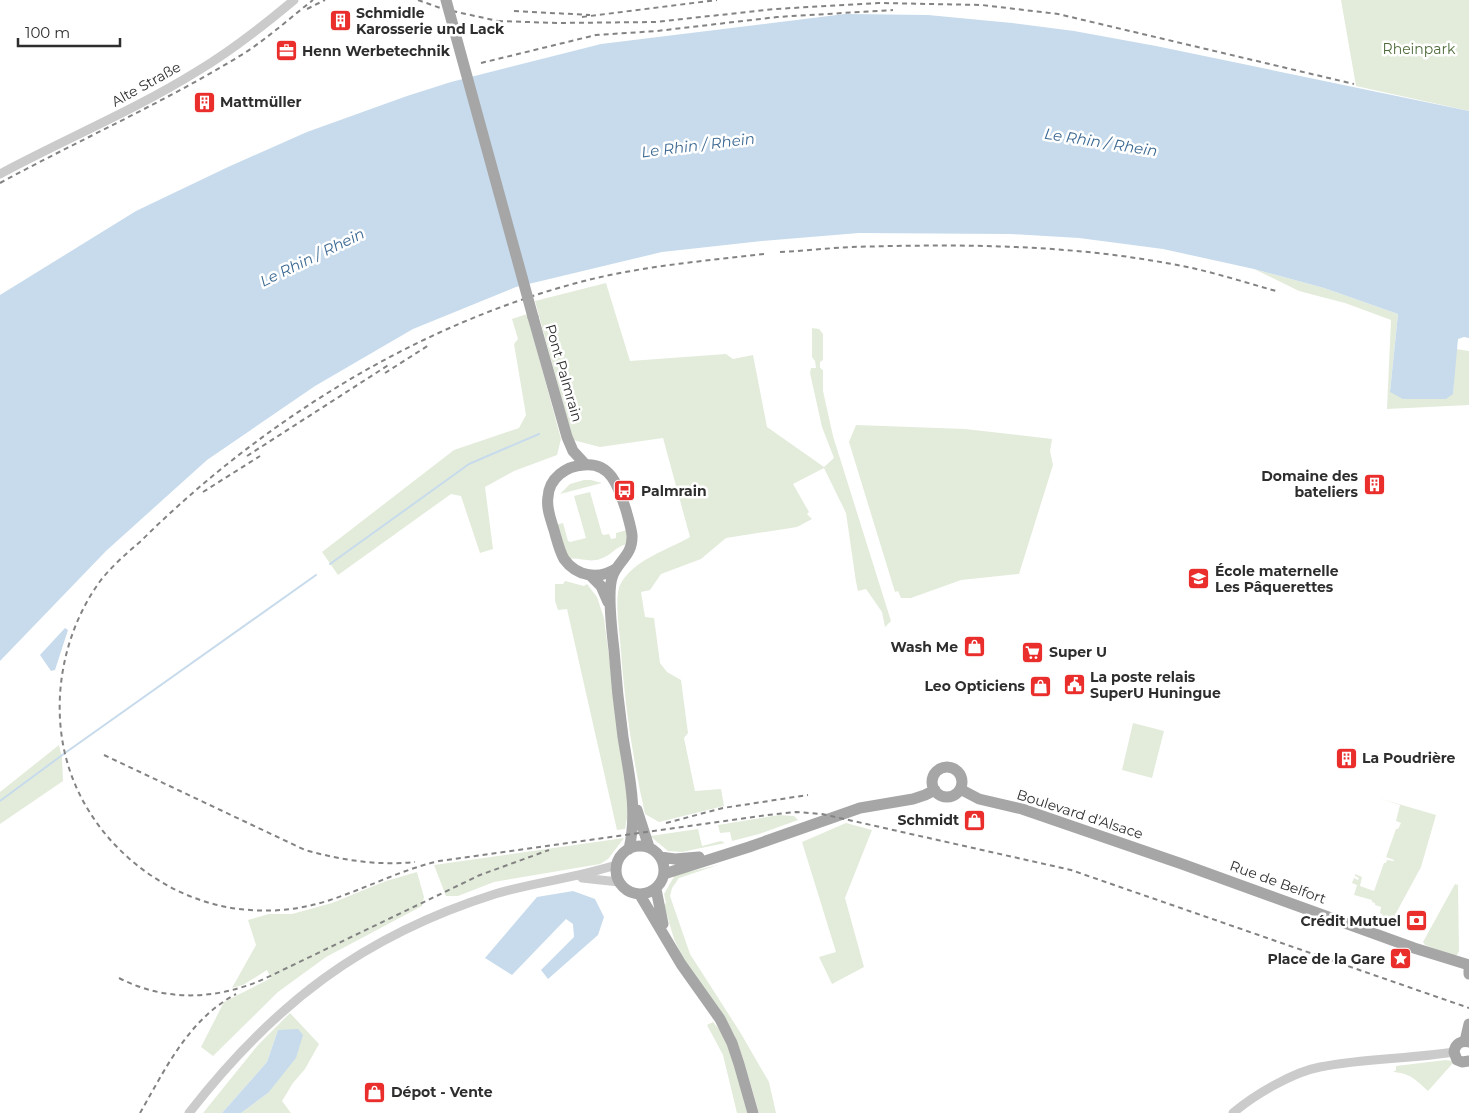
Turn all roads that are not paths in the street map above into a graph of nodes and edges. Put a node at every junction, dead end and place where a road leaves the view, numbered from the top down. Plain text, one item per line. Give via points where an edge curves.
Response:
1 (294, 0) edge
2 (446, 0) edge
3 (0, 174) edge
4 (567, 437) junction
5 (585, 464) junction
6 (564, 470) junction
7 (617, 568) junction
8 (590, 575) junction
9 (610, 605) junction
10 (935, 790) junction
11 (960, 790) junction
12 (633, 794) junction
13 (649, 848) junction
14 (629, 849) junction
15 (725, 853) junction
16 (660, 857) junction
17 (616, 865) junction
18 (1190, 866) joint
19 (664, 874) junction
20 (572, 878) junction
21 (619, 882) junction
22 (656, 889) junction
23 (640, 895) junction
24 (667, 938) junction
25 (1469, 965) edge
26 (1469, 974) edge
27 (1469, 1024) edge
28 (1467, 1042) edge
29 (1454, 1052) junction
30 (1468, 1064) edge
31 (189, 1113) edge
32 (753, 1113) edge
33 (1232, 1113) edge

1 - 3 street, Alte Straße via 196,72 114,118
2 - 4 main road, Pont Palmrain, bridge
4 - 5 main road, Pont Palmrain via 573,451
4 - 6 main road, Pont Palmrain via 568,455
5 - 6 main road
5 - 7 main road via 604,470 619,487 632,536 629,552
6 - 8 main road via 554,481 548,497 551,519 562,556 576,571
7 - 8 main road
7 - 9 main road via 611,584
8 - 9 main road via 601,586
9 - 12 main road via 619,707
10 - 11 main road via 949,797
10 - 11 main road via 934,776 945,768 959,773 962,781
10 - 15 main road via 913,798 860,808
11 - 18 main road, Boulevard d'Alsace via 979,799 1022,809
12 - 13 main road
12 - 14 main road via 633,830
13 - 14 main road via 638,846
13 - 16 main road
14 - 17 main road via 620,856
15 - 16 main road via 675,859
15 - 19 main road
16 - 19 main road
17 - 20 street
17 - 21 main road
18 - 25 main road, Rue de Belfort
19 - 22 main road
20 - 21 street
20 - 31 street via 530,885 466,904 403,930 345,963 263,1028 216,1078
21 - 23 main road via 628,892
22 - 23 main road
22 - 24 main road
23 - 24 main road
24 - 32 main road via 732,1043
25 - 26 main road
27 - 28 main road
28 - 29 main road via 1457,1044
29 - 30 main road via 1457,1060
29 - 33 street via 1319,1067 1267,1089

